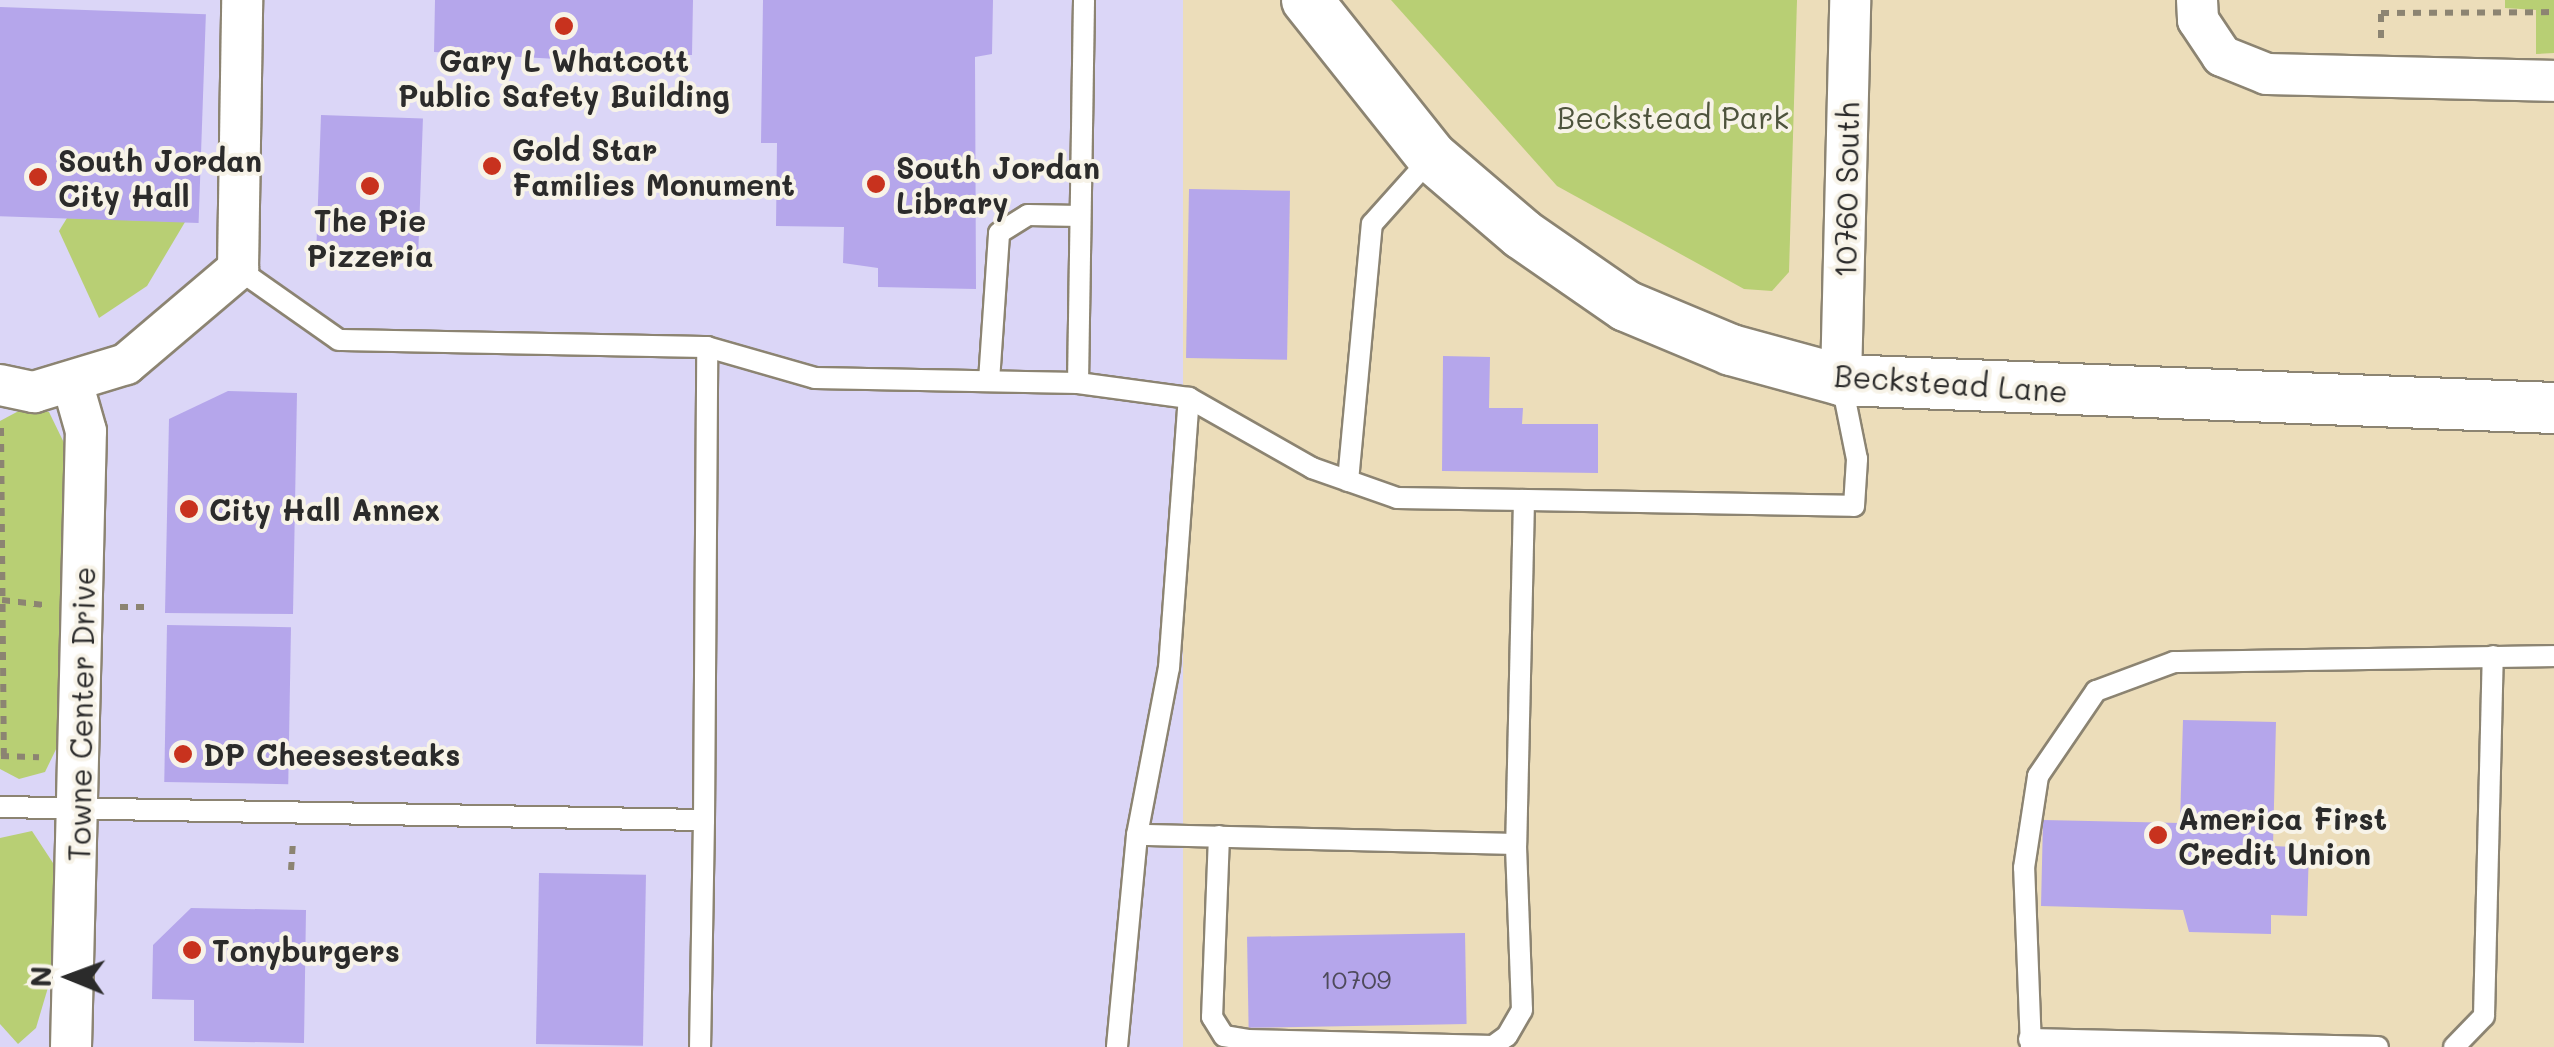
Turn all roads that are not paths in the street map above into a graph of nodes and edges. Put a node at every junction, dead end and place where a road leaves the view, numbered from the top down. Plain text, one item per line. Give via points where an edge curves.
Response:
1 (242, 0) edge
2 (1084, 0) edge
3 (1307, 0) edge
4 (1850, 0) edge
5 (2197, 0) edge
6 (2554, 81) edge
7 (1432, 157) junction
8 (1080, 216) junction
9 (238, 270) junction
10 (706, 346) junction
11 (1842, 380) junction
12 (989, 381) junction
13 (72, 382) junction
14 (1078, 382) junction
15 (0, 386) edge
16 (1189, 398) junction
17 (2554, 408) edge
18 (1348, 480) junction
19 (1524, 500) junction
20 (2493, 656) junction
21 (2554, 656) edge
22 (0, 807) edge
23 (79, 809) junction
24 (704, 820) junction
25 (1137, 834) junction
26 (1219, 836) junction
27 (1516, 844) junction
28 (2029, 1044) edge
29 (70, 1047) edge
30 (700, 1047) edge
31 (1117, 1047) edge
32 (2378, 1047) edge
33 (2454, 1047) edge

1 - 9 street
2 - 8 lane
3 - 7 street, Beckstead Lane
4 - 11 street, 10760 South
5 - 6 street via 2198,20 2222,56 2267,74
7 - 11 street, Beckstead Lane via 1626,306
7 - 18 lane via 1372,224 1360,429
8 - 12 lane via 1028,215 999,233
8 - 14 lane
9 - 10 lane via 338,340
9 - 13 street via 126,364
10 - 12 lane via 815,378
10 - 24 lane
11 - 17 street, Beckstead Lane
11 - 19 lane via 1857,460 1854,506
12 - 14 lane
13 - 15 street via 34,392
13 - 23 street, Towne Center Drive via 86,431
14 - 16 lane
16 - 18 lane
16 - 25 lane via 1169,668
18 - 19 lane via 1397,498
19 - 27 lane
20 - 21 lane
20 - 28 lane via 2174,662 2096,690 2038,776 2024,868
20 - 33 lane via 2484,1016
22 - 23 lane
23 - 24 lane
23 - 29 street, Towne Center Drive
24 - 30 lane
25 - 26 lane
25 - 31 lane
26 - 27 lane
26 - 27 lane via 1212,1017 1224,1036 1267,1041 1494,1046 1508,1036 1522,1010
28 - 32 lane

